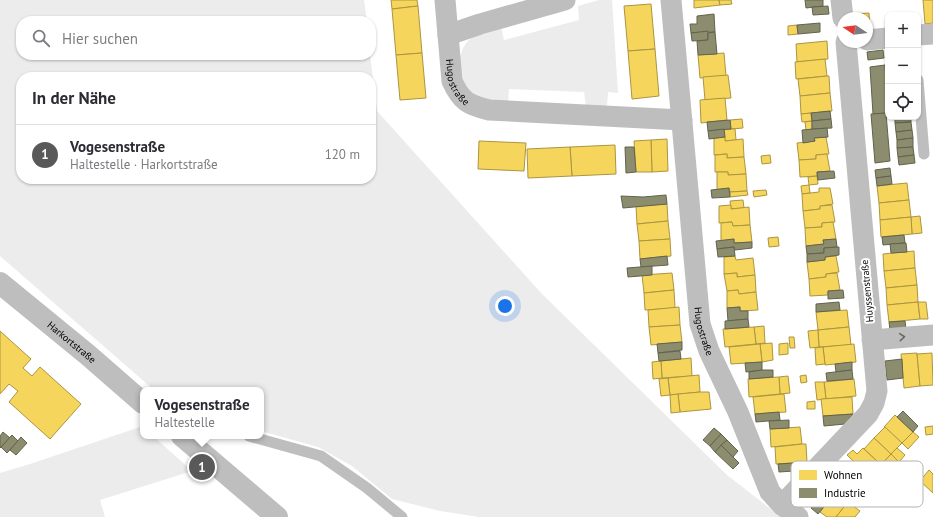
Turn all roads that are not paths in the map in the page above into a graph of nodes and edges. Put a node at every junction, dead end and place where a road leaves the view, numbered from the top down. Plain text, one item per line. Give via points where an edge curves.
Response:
1 (445, 0) edge
2 (565, 0) edge
3 (671, 0) edge
4 (841, 0) edge
5 (842, 12) edge
6 (933, 34) edge
7 (448, 35) junction
8 (921, 35) edge
9 (885, 38) edge
10 (873, 39) edge
11 (847, 48) edge
12 (918, 84) edge
13 (682, 120) junction
14 (924, 154) dead end
15 (0, 283) edge
16 (933, 335) edge
17 (872, 340) junction
18 (140, 400) edge
19 (186, 439) edge
20 (260, 439) edge
21 (830, 461) edge
22 (790, 511) edge
23 (277, 517) edge
24 (402, 517) edge

1 - 7 street, Hugostraße
2 - 7 street
3 - 13 street, Hugostraße
4 - 5 street
6 - 8 street
7 - 13 street, Hugostraße via 452,81 457,93 466,103 476,107 489,110
9 - 10 street
11 - 17 street, Huyssenstraße
12 - 14 lane
13 - 22 street, Hugostraße via 700,324 709,351 738,412 770,492
15 - 18 street, Harkortstraße
17 -> 16 street
17 - 21 street, Huyssenstraße via 877,391 874,403
19 - 23 street
20 - 24 lane via 321,456 368,488

